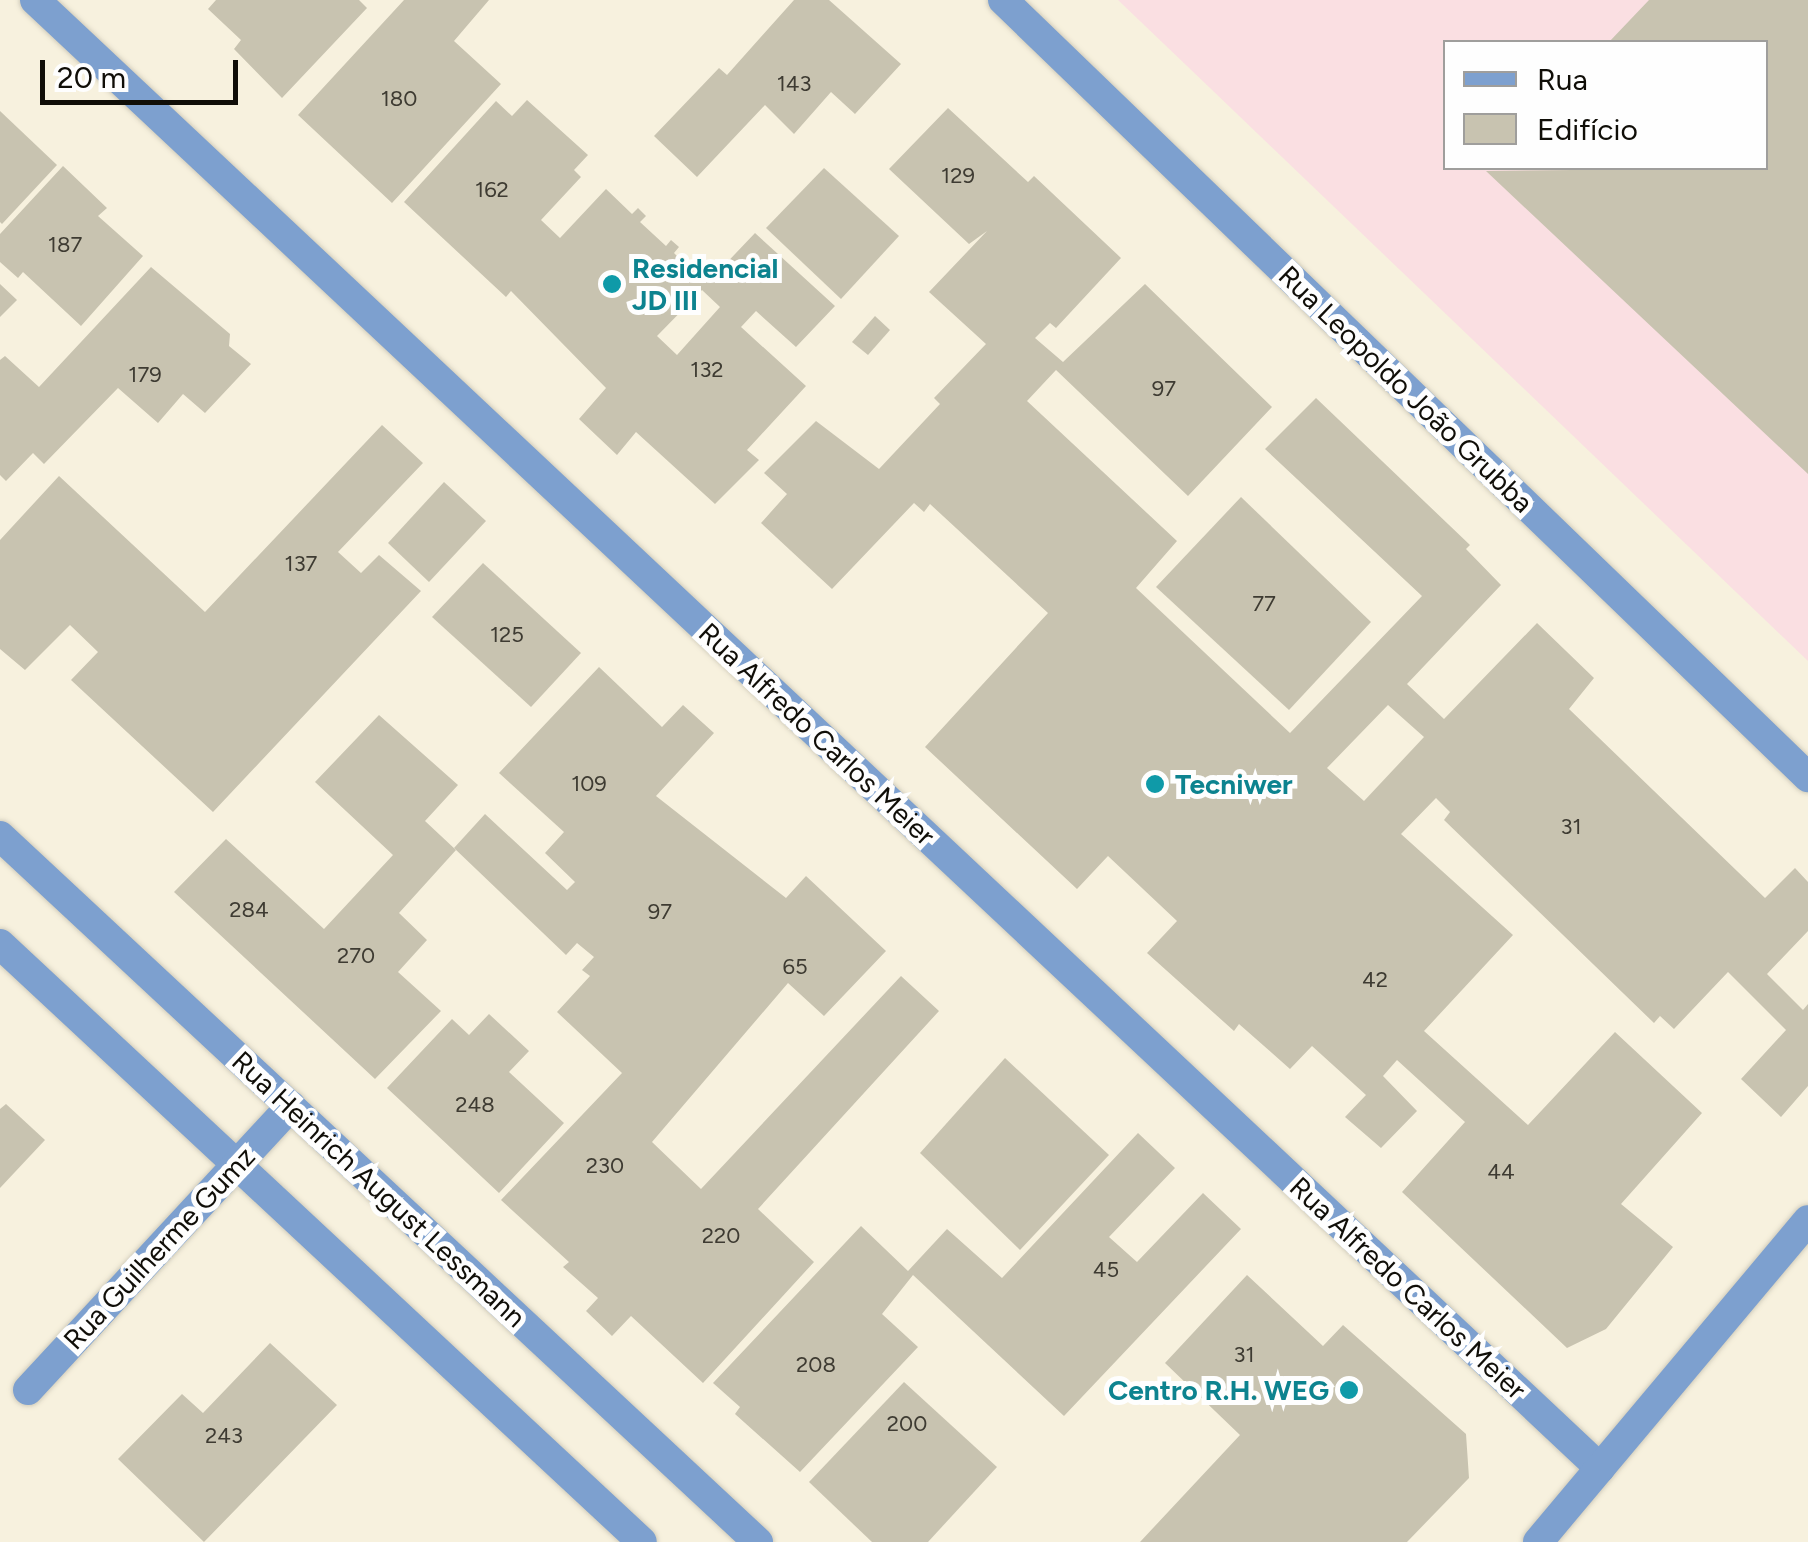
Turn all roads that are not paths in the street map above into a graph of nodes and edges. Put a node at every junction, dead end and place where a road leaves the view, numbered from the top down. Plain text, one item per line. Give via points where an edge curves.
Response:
1 (35, 0) edge
2 (1003, 0) edge
3 (1808, 777) edge
4 (0, 836) edge
5 (0, 944) edge
6 (291, 1106) junction
7 (237, 1164) junction
8 (1808, 1220) edge
9 (28, 1390) dead end
10 (1600, 1468) junction
11 (642, 1542) edge
12 (758, 1542) edge
13 (1538, 1542) edge

1 - 10 street, Rua Alfredo Carlos Meier
2 - 3 street, Rua Leopoldo João Grubba
4 - 6 street, Rua Heinrich August Lessmann
5 - 7 street
6 - 7 street, Rua Guilherme Gumz
6 - 12 street, Rua Heinrich August Lessmann
7 - 9 street, Rua Guilherme Gumz
7 - 11 street
8 - 10 street
10 - 13 street

